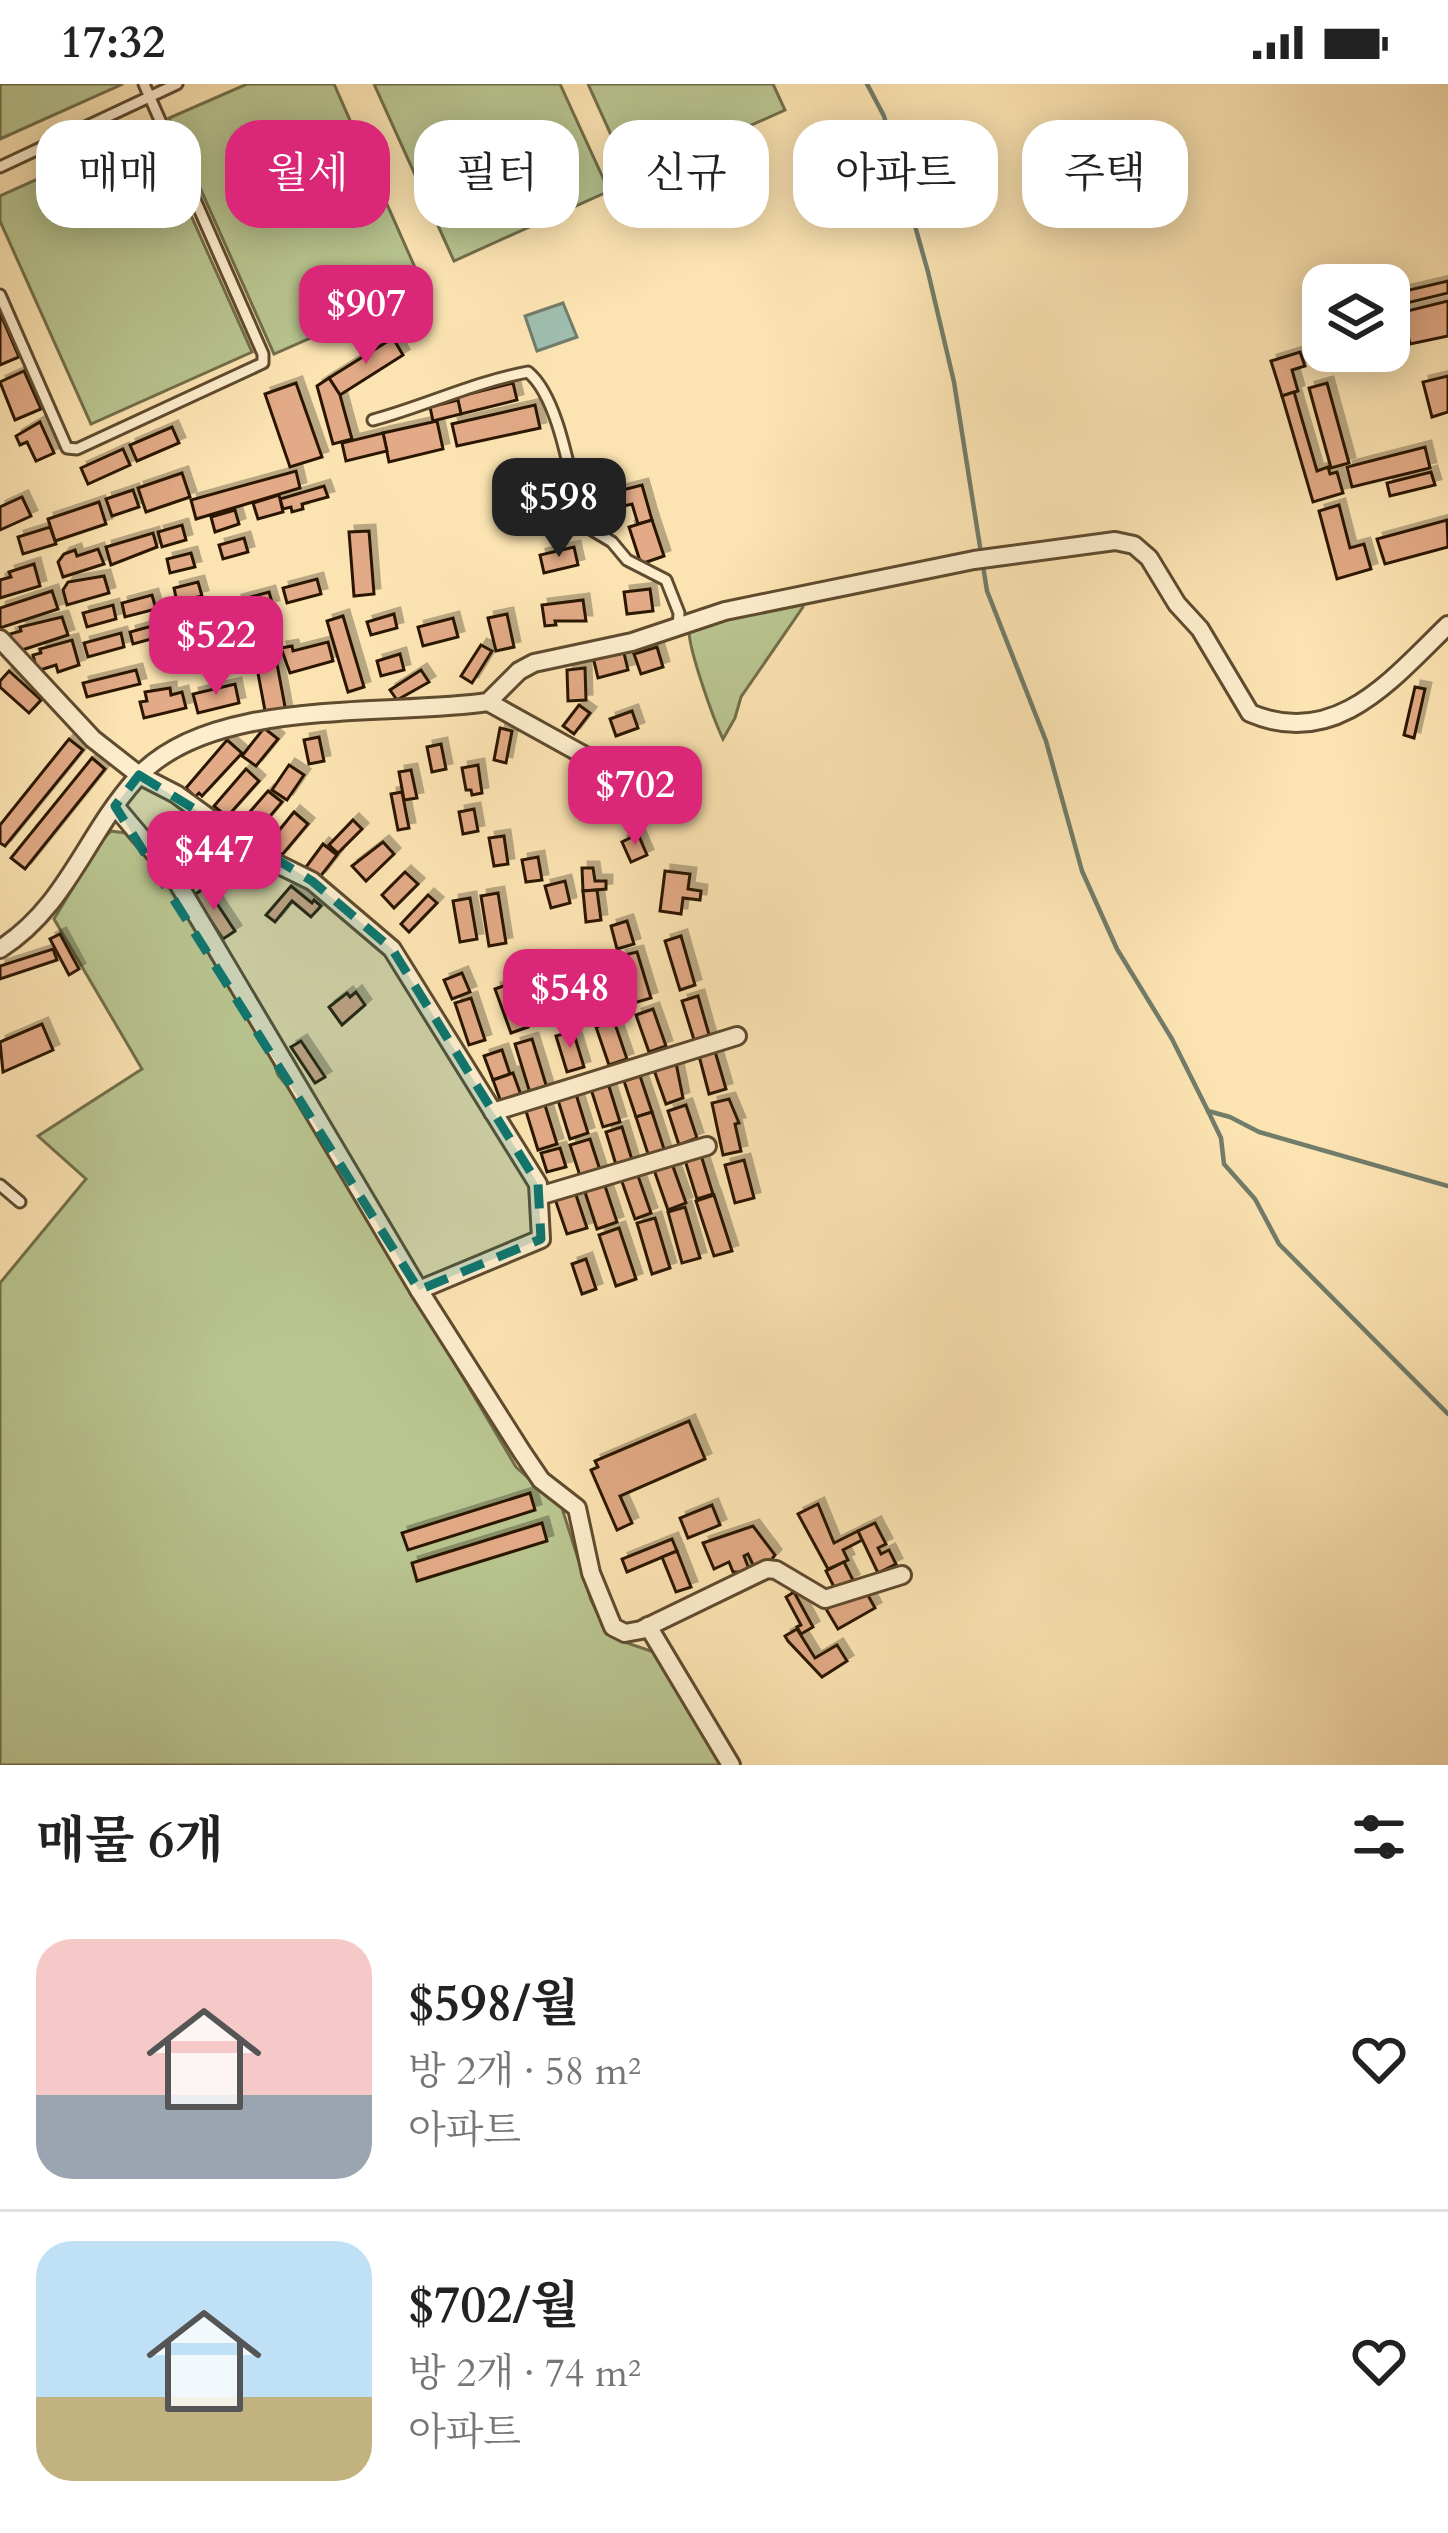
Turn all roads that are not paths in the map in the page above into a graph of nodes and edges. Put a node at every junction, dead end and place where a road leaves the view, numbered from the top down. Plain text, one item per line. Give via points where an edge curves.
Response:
1 (144, 84) edge
2 (177, 84) edge
3 (150, 97) junction
4 (0, 167) edge
5 (0, 295) edge
6 (373, 420) dead end
7 (1448, 625) edge
8 (678, 628) junction
9 (0, 639) edge
10 (488, 702) junction
11 (607, 768) dead end
12 (140, 775) junction
13 (115, 806) junction
14 (0, 950) edge
15 (737, 1036) dead end
16 (494, 1112) junction
17 (707, 1146) dead end
18 (0, 1185) edge
19 (539, 1196) junction
20 (20, 1202) dead end
21 (419, 1290) junction
22 (902, 1575) dead end
23 (648, 1626) junction
24 (731, 1765) edge

1 - 3 lane
2 - 3 lane
3 - 4 lane
3 - 5 lane via 262,363 67,448
6 - 8 lane via 528,372 553,415 582,524 666,580
7 - 8 street via 1354,711 1301,722 1250,713 1149,558 1115,541 796,594
8 - 10 street via 534,663
9 - 12 street via 93,739
10 - 11 street
10 - 12 street via 221,728 180,744
12 - 13 street
12 - 16 street via 312,881 392,949
13 - 14 street via 64,890
13 - 21 street via 184,892
15 - 16 street
16 - 19 street
17 - 19 street
18 - 20 lane
19 - 21 street via 541,1239
21 - 23 street via 541,1480 577,1508 613,1627 625,1633
22 - 23 street via 824,1599 767,1569
23 - 24 street

